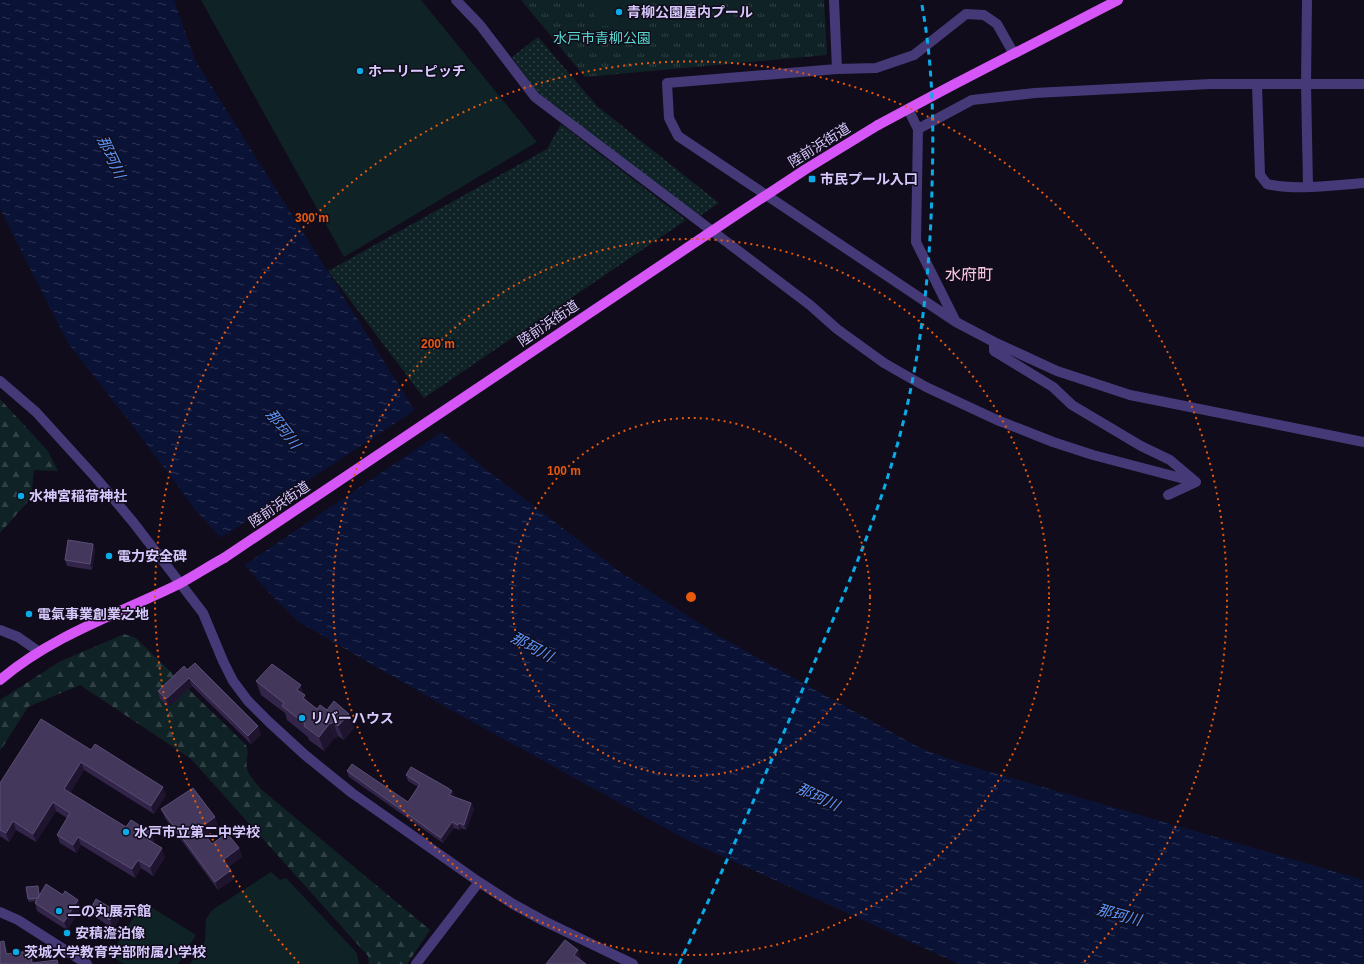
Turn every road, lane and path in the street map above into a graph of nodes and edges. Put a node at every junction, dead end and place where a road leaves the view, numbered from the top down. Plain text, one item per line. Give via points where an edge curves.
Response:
1 (456, 0) edge
2 (834, 0) edge
3 (1118, 0) edge
4 (1307, 0) edge
5 (1014, 54) junction
6 (837, 69) junction
7 (1306, 84) junction
8 (1364, 84) edge
9 (1257, 85) junction
10 (908, 109) junction
11 (918, 129) junction
12 (1364, 182) edge
13 (1308, 187) junction
14 (956, 322) junction
15 (994, 342) junction
16 (0, 381) edge
17 (1364, 442) edge
18 (1196, 482) junction
19 (1168, 495) dead end
20 (180, 583) junction
21 (0, 630) edge
22 (38, 651) junction
23 (0, 680) edge
24 (479, 882) junction
25 (0, 912) edge
26 (87, 964) edge
27 (416, 964) edge
28 (633, 964) edge

1 - 18 street via 480,25 535,97 884,363 933,390 1052,442
2 - 6 street
3 - 5 main road, 陸前浜街道
4 - 7 street
5 - 6 street via 996,24 984,15 966,14 914,55 876,68
5 - 10 main road, 陸前浜街道
6 - 14 street via 667,83 669,118 678,136
7 - 8 street
7 - 9 street
7 - 13 street
9 - 11 street via 1210,84 1035,93 972,100
9 - 13 street via 1260,175 1267,184 1278,187
10 - 11 street
10 - 20 main road, 陸前浜街道, bridge via 736,214 224,558
11 - 14 street via 916,242
12 - 13 street
14 - 15 street
15 - 17 street via 1057,371 1130,395
15 - 18 street via 994,351 1053,387 1072,405 1170,460
16 - 20 street via 36,412 96,478
18 - 19 street
20 - 22 main road, 陸前浜街道
20 - 24 street via 202,613 234,681 248,701 269,722 352,793
21 - 22 street via 18,636
22 - 23 main road, 陸前浜街道
24 - 27 street
24 - 28 street via 544,921
25 - 26 street via 18,920

